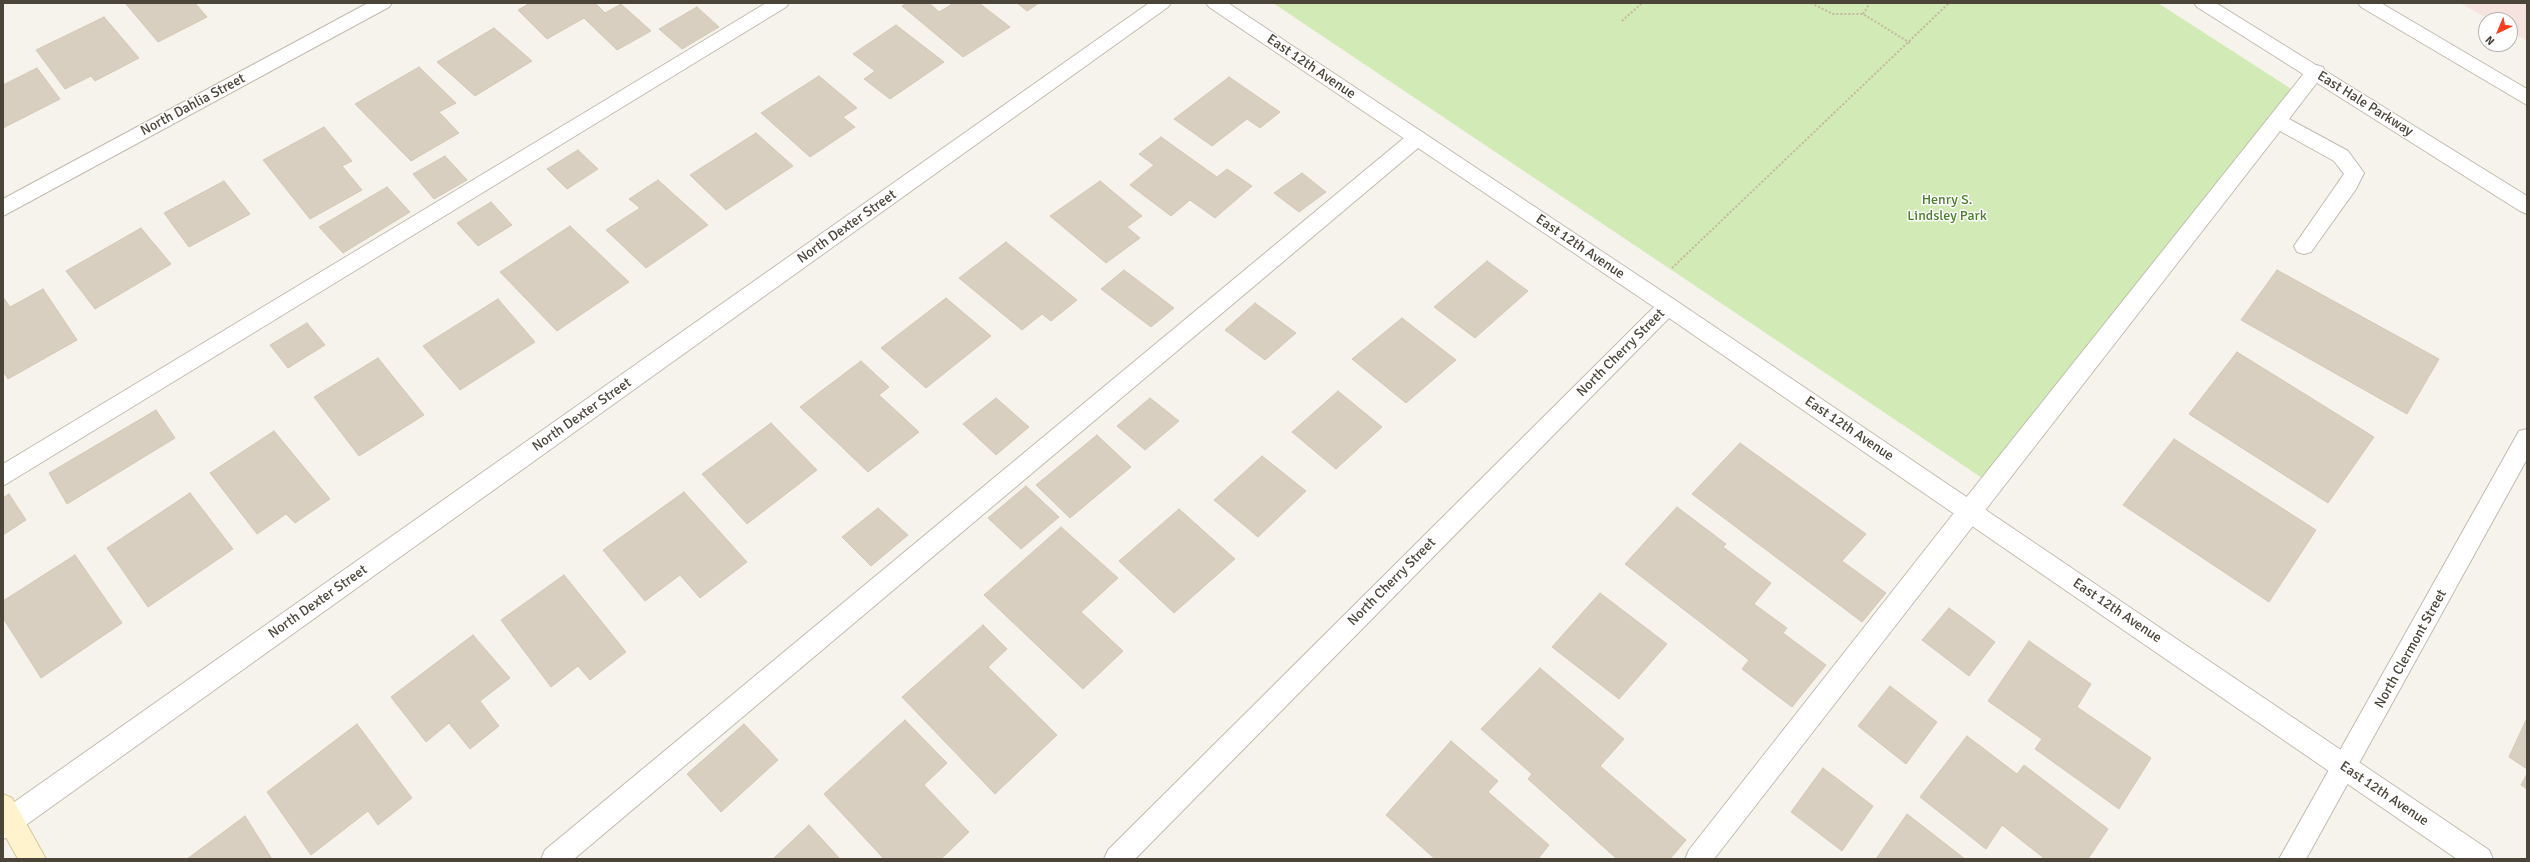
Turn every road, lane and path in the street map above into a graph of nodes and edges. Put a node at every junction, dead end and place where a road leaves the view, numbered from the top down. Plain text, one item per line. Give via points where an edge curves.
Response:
1 (383, 3) edge
2 (780, 3) edge
3 (1162, 3) edge
4 (1215, 3) edge
5 (1642, 3) edge
6 (1811, 3) edge
7 (1870, 3) edge
8 (1949, 3) edge
9 (2202, 3) edge
10 (2367, 3) edge
11 (1863, 14) junction
12 (1622, 21) dead end
13 (1910, 43) junction
14 (2316, 72) junction
15 (2527, 98) edge
16 (2277, 121) junction
17 (1417, 138) junction
18 (2527, 206) edge
19 (3, 208) edge
20 (2304, 246) dead end
21 (1646, 291) junction
22 (1668, 306) junction
23 (2527, 438) edge
24 (3, 476) edge
25 (1969, 511) junction
26 (2345, 767) junction
27 (6, 818) edge
28 (33, 859) edge
29 (554, 859) edge
30 (1117, 859) edge
31 (1698, 859) edge
32 (2292, 859) edge
33 (2480, 859) edge

1 - 19 street, North Dahlia Street
2 - 24 street
3 - 27 street, North Dexter Street
4 - 17 street, East 12th Avenue
5 - 12 path
6 - 11 path via 1833,14
7 - 11 path
8 - 13 path
9 - 14 street, East Hale Parkway
10 - 15 street
11 - 13 path
13 - 21 path
14 - 16 street
14 - 18 street, East Hale Parkway
16 - 20 street via 2341,156 2354,173
16 - 25 street
17 - 21 street, East 12th Avenue
17 - 29 street
21 - 22 street, East 12th Avenue
22 - 25 street, East 12th Avenue
22 - 30 street, North Cherry Street
23 - 26 street, North Clermont Street
25 - 26 street, East 12th Avenue
25 - 31 street
26 - 32 street, North Clermont Street
26 - 33 street, East 12th Avenue
27 - 28 main road

